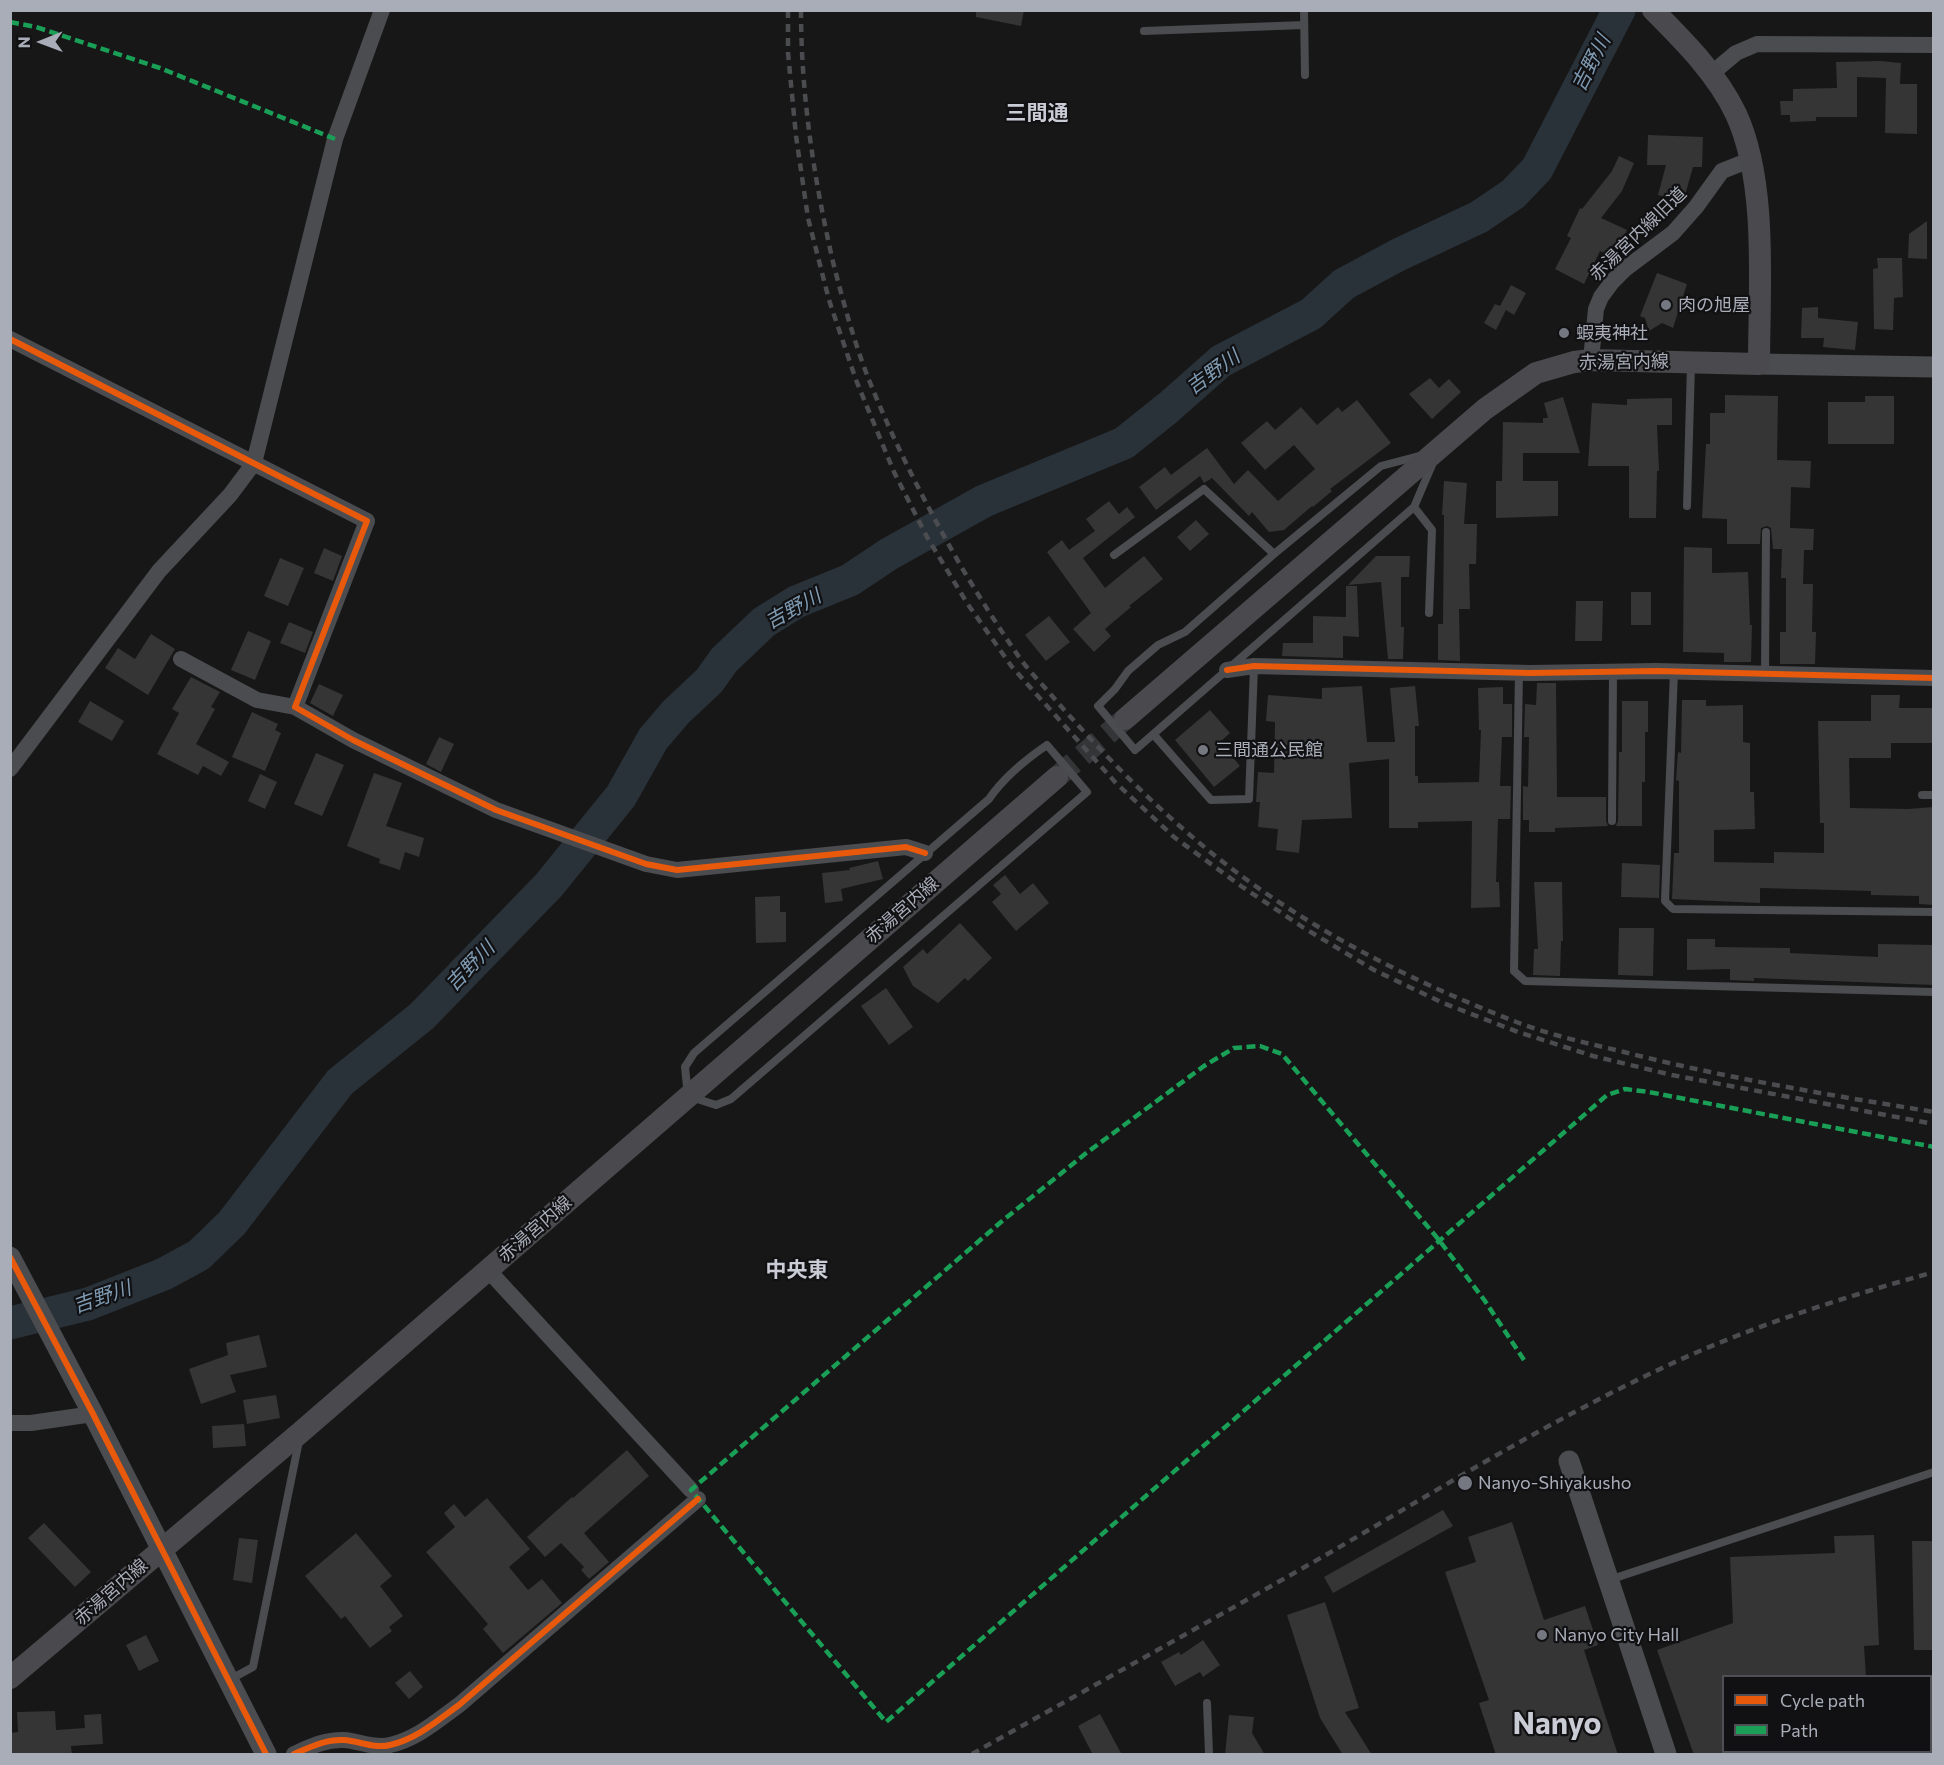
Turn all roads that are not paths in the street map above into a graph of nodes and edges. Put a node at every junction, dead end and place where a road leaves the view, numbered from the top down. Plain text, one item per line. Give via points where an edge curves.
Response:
1 (382, 10) edge
2 (1304, 10) edge
3 (1653, 10) edge
4 (1304, 25) junction
5 (1143, 31) dead end
6 (1934, 45) edge
7 (1711, 74) junction
8 (1305, 75) dead end
9 (1750, 160) junction
10 (10, 339) edge
11 (1591, 360) junction
12 (1691, 362) junction
13 (1758, 364) junction
14 (1934, 367) edge
15 (1438, 450) junction
16 (254, 463) junction
17 (1687, 506) dead end
18 (1414, 507) junction
19 (1766, 531) dead end
20 (1274, 554) junction
21 (1114, 555) dead end
22 (1429, 613) dead end
23 (181, 659) dead end
24 (1254, 666) junction
25 (1227, 670) junction
26 (1674, 671) junction
27 (1519, 672) junction
28 (1613, 672) junction
29 (1765, 673) junction
30 (1934, 678) edge
31 (295, 707) junction
32 (1125, 718) tunnel mouth
33 (1154, 735) junction
34 (10, 769) edge
35 (1057, 777) tunnel mouth
36 (1922, 795) dead end
37 (1934, 795) edge
38 (1612, 821) dead end
39 (925, 854) junction
40 (1934, 912) edge
41 (1934, 992) edge
42 (688, 1096) junction
43 (10, 1257) edge
44 (488, 1270) junction
45 (93, 1414) junction
46 (10, 1423) edge
47 (301, 1432) junction
48 (1569, 1461) dead end
49 (1934, 1472) edge
50 (161, 1549) junction
51 (1609, 1580) junction
52 (10, 1678) edge
53 (229, 1680) junction
54 (1207, 1703) dead end
55 (260, 1753) edge
56 (294, 1755) edge
57 (1209, 1755) edge
58 (1666, 1755) edge

1 - 16 street via 334,139
2 - 4 lane
3 - 7 main road
4 - 5 lane
4 - 8 lane
6 - 7 street via 1757,44 1736,53
7 - 9 main road via 1736,115
9 - 11 street, 赤湯宮内線旧道 via 1722,171 1673,233 1612,282 1596,309
9 - 13 main road via 1758,210
10 - 16 street
11 - 12 main road, 赤湯宮内線
11 - 15 main road, 赤湯宮内線 via 1536,373 1485,409
12 - 13 main road, 赤湯宮内線
12 - 17 lane
13 - 14 street
15 - 18 lane
15 - 20 lane via 1381,466
15 - 32 main road, 赤湯宮内線
16 - 31 street via 367,520
16 - 34 street via 230,495 159,570
18 - 22 lane via 1432,530
18 - 25 lane
19 - 29 lane
20 - 21 lane via 1204,489
20 - 33 lane via 1185,632 1158,645 1128,671 1098,706 1135,750
23 - 31 street via 257,700
24 - 25 street
24 - 27 street
24 - 33 lane via 1249,799 1211,800
25 - 33 lane
26 - 28 street
26 - 29 street
26 - 40 lane via 1665,901 1673,909
27 - 28 street
27 - 41 lane via 1514,971 1525,981
28 - 38 lane
29 - 30 street
31 - 39 street via 496,810 646,864 677,870 906,847
35 - 42 main road, 赤湯宮内線
36 - 37 lane
39 - 42 lane via 694,1053 685,1067
39 - 42 lane via 1047,745 1087,792 731,1099 716,1105
42 - 44 main road, 赤湯宮内線
43 - 45 street
44 - 47 main road, 赤湯宮内線
44 - 56 street via 694,1494 459,1704 419,1734 389,1746 329,1741
45 - 46 street via 31,1424
45 - 50 street
47 - 50 main road, 赤湯宮内線
47 - 53 lane via 253,1667
48 - 51 street
49 - 51 lane
50 - 52 main road, 赤湯宮内線
50 - 53 street
51 - 58 street
53 - 55 street
54 - 57 lane

